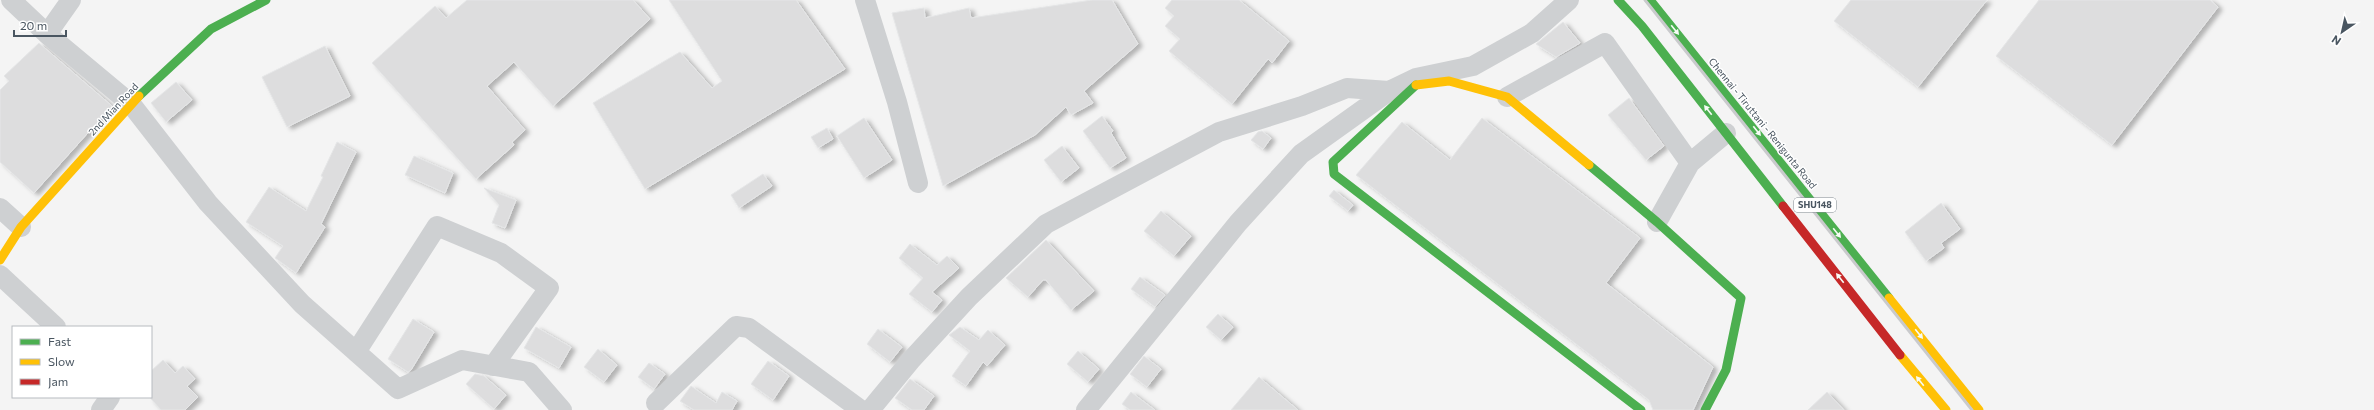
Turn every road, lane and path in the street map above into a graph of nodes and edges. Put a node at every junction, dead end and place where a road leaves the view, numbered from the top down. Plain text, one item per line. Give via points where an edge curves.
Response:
1 (11, 0) edge
2 (71, 0) edge
3 (266, 0) edge
4 (865, 0) edge
5 (1570, 0) edge
6 (1618, 0) edge
7 (1650, 0) edge
8 (47, 34) junction
9 (1389, 91) junction
10 (1507, 97) junction
11 (131, 104) junction
12 (1726, 133) junction
13 (1690, 163) junction
14 (918, 183) dead end
15 (0, 208) edge
16 (1656, 222) junction
17 (21, 227) junction
18 (0, 260) edge
19 (0, 275) edge
20 (55, 326) edge
21 (356, 352) junction
22 (493, 366) junction
23 (109, 398) edge
24 (657, 408) edge
25 (101, 410) edge
26 (562, 410) edge
27 (861, 410) edge
28 (870, 410) edge
29 (1086, 410) edge
30 (1641, 410) edge
31 (1705, 410) edge
32 (1946, 410) edge
33 (1979, 410) edge

1 - 8 street
2 - 8 street
3 - 11 main road, 2nd Mian Road via 211,29
4 - 14 street via 897,102
5 - 9 street via 1532,33 1473,66 1416,78
12 -> 6 main road, SHU148 via 1642,26
7 -> 33 main road, Chennai - Tiruttani - Renigunta Road / SHU148
8 - 11 street
9 - 28 street via 1347,88 1302,106 1219,132 1046,224 969,297 912,359
9 - 29 street via 1301,154 1238,223
10 - 13 street via 1605,43
10 - 16 main road
10 - 30 main road via 1449,81 1415,85 1333,162 1334,174
11 - 17 main road, 2nd Mian Road
11 - 21 street via 208,203 302,304
12 - 13 street
32 -> 12 main road, SHU148 via 1922,383
13 - 16 street
15 - 17 street
16 - 31 main road via 1741,298 1726,370
17 - 18 main road, 2nd Mian Road
19 - 20 street
21 - 22 street via 398,389 462,360
21 - 22 street via 437,226 500,253 549,288
22 - 26 street via 529,372
23 - 25 street
24 - 27 street via 736,326 742,326 749,328

